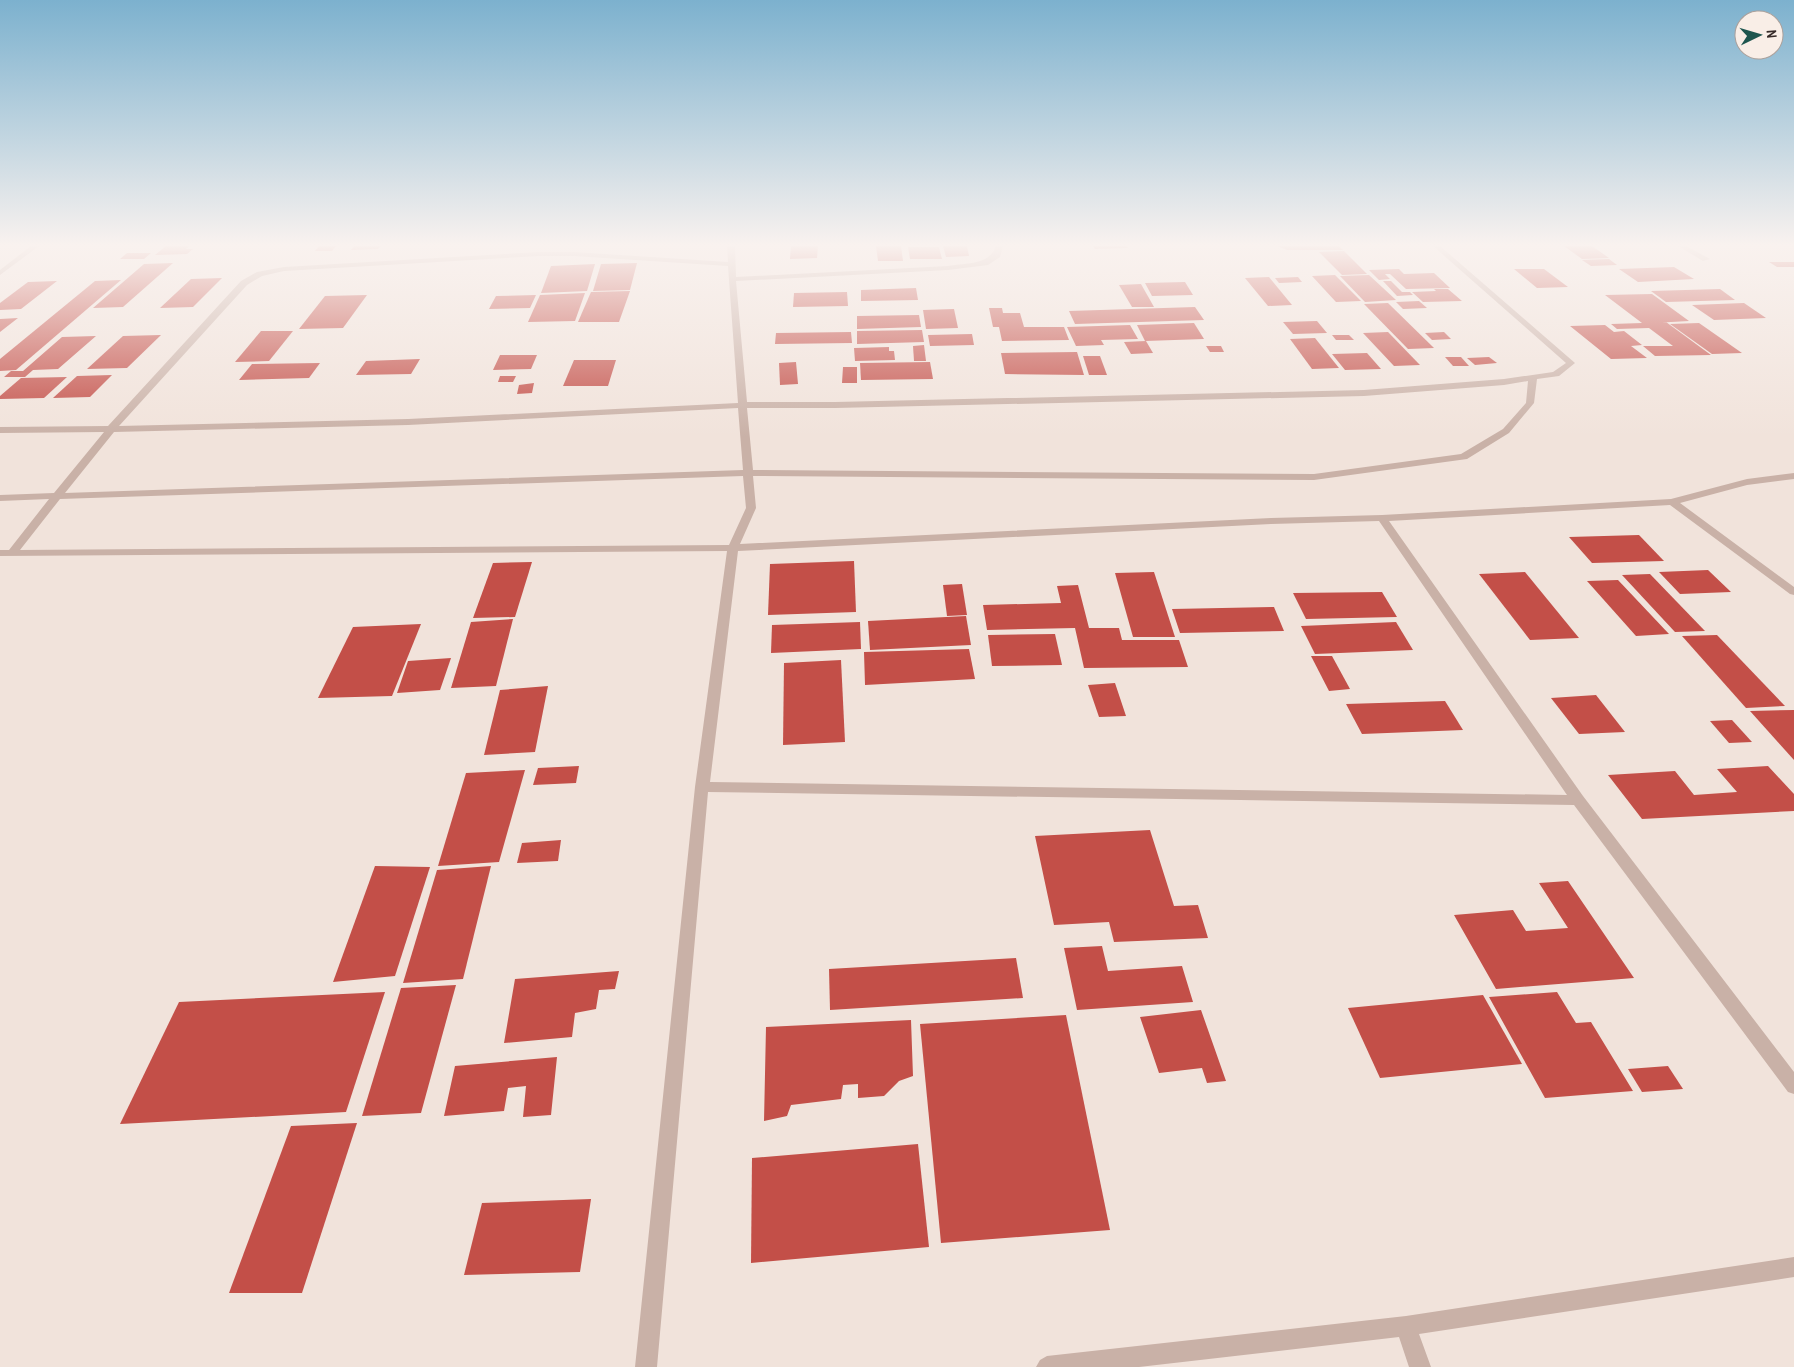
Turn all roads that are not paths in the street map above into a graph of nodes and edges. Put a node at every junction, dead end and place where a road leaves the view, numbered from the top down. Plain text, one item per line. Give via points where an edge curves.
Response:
1 (220, 310) edge
2 (734, 310) edge
3 (1510, 310) edge
4 (1533, 378) junction
5 (742, 404) junction
6 (111, 429) junction
7 (0, 430) edge
8 (748, 473) junction
9 (1794, 476) edge
10 (59, 495) junction
11 (0, 498) edge
12 (1672, 502) junction
13 (1382, 518) junction
14 (733, 548) junction
15 (12, 553) junction
16 (0, 554) edge
17 (1794, 592) edge
18 (702, 787) junction
19 (1578, 800) junction
20 (1794, 1086) edge
21 (1794, 1267) edge
22 (1406, 1326) junction
23 (646, 1367) edge
24 (1047, 1367) edge
25 (1420, 1367) edge

1 - 6 street
2 - 5 street
3 - 4 street via 1571,363 1556,374
4 - 5 street via 1364,393 835,405
4 - 8 street via 1530,403 1506,431 1464,457 1314,477
5 - 6 street via 408,422
5 - 8 street
6 - 7 street
6 - 10 street
8 - 10 street
8 - 14 street via 751,508
9 - 12 street via 1762,478
10 - 11 street
10 - 15 street
12 - 13 street
12 - 17 street
13 - 14 street
13 - 19 street
14 - 15 street
14 - 18 street
15 - 16 street
18 - 19 street
18 - 23 street
19 - 20 street
21 - 22 street
22 - 24 street
22 - 25 street

